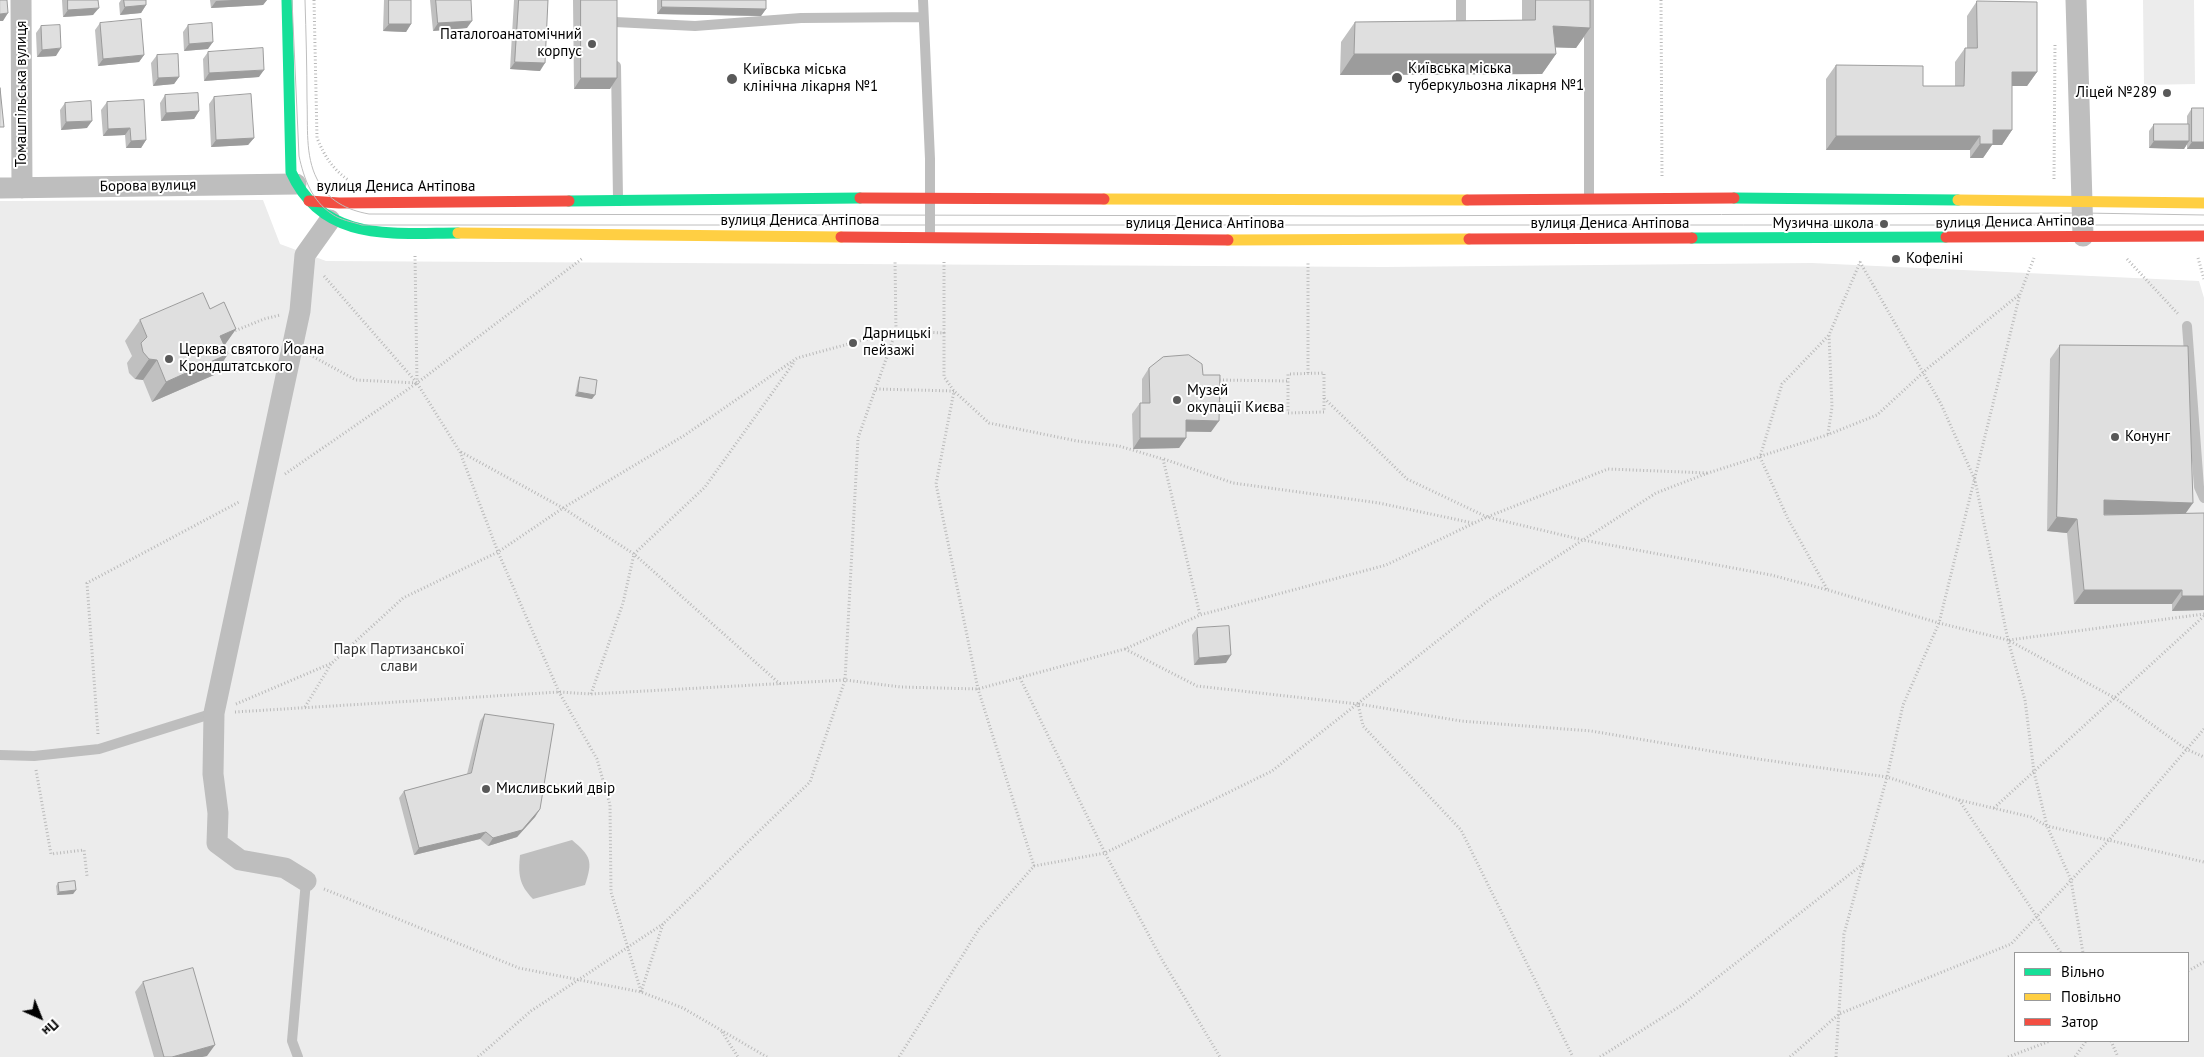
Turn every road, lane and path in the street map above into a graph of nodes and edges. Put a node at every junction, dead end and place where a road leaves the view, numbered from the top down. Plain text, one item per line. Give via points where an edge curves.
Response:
1 (21, 0) edge
2 (287, 0) edge
3 (314, 0) edge
4 (923, 0) edge
5 (1461, 0) edge
6 (1588, 0) edge
7 (1661, 0) edge
8 (2076, 0) edge
9 (924, 17) junction
10 (1461, 21) edge
11 (616, 23) edge
12 (2055, 34) dead end
13 (616, 50) edge
14 (317, 138) dead end
15 (1662, 181) dead end
16 (2054, 181) dead end
17 (296, 184) junction
18 (0, 188) edge
19 (22, 188) junction
20 (930, 197) junction
21 (618, 200) junction
22 (1589, 200) junction
23 (309, 201) junction
24 (2083, 202) junction
25 (2204, 203) edge
26 (330, 220) junction
27 (2083, 236) junction
28 (2204, 236) edge
29 (930, 237) junction
30 (2035, 238) junction
31 (415, 250) dead end
32 (2121, 253) dead end
33 (588, 254) dead end
34 (306, 255) junction
35 (895, 255) dead end
36 (944, 255) dead end
37 (1862, 257) dead end
38 (1308, 260) dead end
39 (1860, 262) junction
40 (2020, 294) junction
41 (300, 311) junction
42 (2187, 326) joint
43 (896, 330) junction
44 (231, 332) edge
45 (944, 333) junction
46 (1828, 335) junction
47 (293, 346) junction
48 (797, 358) junction
49 (1924, 372) junction
50 (1308, 373) junction
51 (1288, 381) junction
52 (417, 383) junction
53 (876, 389) junction
54 (954, 391) junction
55 (1324, 398) junction
56 (1220, 415) edge
57 (1828, 435) junction
58 (460, 452) dead end
59 (1760, 457) junction
60 (1163, 459) junction
61 (1708, 473) junction
62 (1976, 480) junction
63 (2204, 498) edge
64 (563, 508) junction
65 (1487, 517) junction
66 (1474, 523) junction
67 (1583, 540) junction
68 (498, 552) junction
69 (634, 554) junction
70 (1828, 590) junction
71 (1200, 615) junction
72 (2204, 615) edge
73 (1939, 624) junction
74 (2008, 640) junction
75 (1125, 649) junction
76 (332, 663) junction
77 (1020, 678) junction
78 (845, 680) junction
79 (780, 684) junction
80 (978, 689) junction
81 (559, 692) junction
82 (591, 694) junction
83 (2115, 698) junction
84 (1358, 704) junction
85 (305, 707) junction
86 (214, 713) junction
87 (2204, 729) edge
88 (2186, 749) junction
89 (0, 755) edge
90 (34, 756) junction
91 (2204, 757) edge
92 (2034, 772) junction
93 (1887, 777) junction
94 (1959, 800) junction
95 (1993, 808) junction
96 (2048, 826) junction
97 (2109, 840) junction
98 (1105, 852) junction
99 (2204, 862) edge
100 (1864, 864) junction
101 (1034, 866) junction
102 (87, 876) dead end
103 (2072, 880) junction
104 (306, 881) junction
105 (2037, 916) junction
106 (663, 924) junction
107 (628, 947) junction
108 (2060, 952) edge
109 (2083, 952) edge
110 (2204, 962) edge
111 (2189, 970) edge
112 (578, 980) junction
113 (641, 992) junction
114 (1839, 1014) junction
115 (721, 1030) junction
116 (2047, 1042) edge
117 (2085, 1042) edge
118 (2111, 1042) edge
119 (298, 1057) edge
120 (478, 1057) edge
121 (738, 1057) edge
122 (767, 1057) edge
123 (899, 1057) edge
124 (1220, 1057) edge
125 (1573, 1057) edge
126 (1600, 1057) edge
127 (1790, 1057) edge
128 (1836, 1057) edge
129 (2008, 1057) edge
130 (2075, 1057) edge
131 (2118, 1057) edge

1 - 19 street, Томашпільська вулиця
2 - 17 street via 292,172
3 - 14 path
4 - 9 lane
5 - 10 lane
6 - 22 lane
7 - 15 path
8 - 24 street
9 - 11 lane via 801,18 695,26
9 - 20 lane
12 - 16 path
13 - 21 lane
17 - 19 street, Борова вулиця
17 - 23 street
18 - 19 street, Борова вулиця
20 - 21 street, вулиця Дениса Антіпова
20 - 22 street, вулиця Дениса Антіпова
20 - 29 lane
21 - 23 street, вулиця Дениса Антіпова
22 - 24 street, вулиця Дениса Антіпова via 1774,198
23 - 26 street, вулиця Дениса Антіпова
24 - 25 street, вулиця Дениса Антіпова
24 - 27 street
26 - 29 street, вулиця Дениса Антіпова via 355,229 403,233
26 - 34 street
27 - 28 street, вулиця Дениса Антіпова
27 - 30 street, вулиця Дениса Антіпова
29 - 30 street, вулиця Дениса Антіпова via 1205,240
30 - 40 path via 2036,253
31 - 52 path
32 - 42 path
33 - 52 path
34 - 41 street
34 - 52 path
35 - 43 path
36 - 45 path
37 - 39 path
38 - 50 path
39 - 46 path
39 - 49 path
40 - 49 path
40 - 62 path
41 - 44 path via 264,319
41 - 47 street
42 - 63 lane via 2199,487
43 - 45 path
43 - 48 path
43 - 53 path
45 - 54 path via 944,377
46 - 57 path via 1832,407
46 - 59 path via 1782,384
47 - 52 path via 356,380
47 - 86 street
48 - 64 path via 685,435
48 - 69 path via 705,487
49 - 57 path via 1877,415
49 - 62 path
50 - 51 path via 1288,374
50 - 55 path via 1324,373
51 - 55 path via 1288,413 1324,412
51 - 56 path via 1219,380
53 - 54 path
53 - 78 path via 858,438
54 - 60 path via 989,423 1119,446
54 - 80 path via 936,484
55 - 65 path via 1408,479
57 - 59 path
58 - 64 path
59 - 61 path
59 - 70 path via 1788,519
60 - 66 path via 1233,483 1379,503
60 - 71 path
61 - 65 path via 1608,469
61 - 67 path via 1656,493
62 - 73 path
62 - 74 path
64 - 68 path
64 - 69 path
65 - 66 path
65 - 67 path
66 - 71 path via 1386,565
67 - 70 path via 1771,575
67 - 84 path via 1488,601
68 - 76 path via 403,598
68 - 81 path
69 - 79 path
69 - 82 path via 623,604
70 - 73 path
71 - 75 path
72 - 74 path
72 - 83 path
73 - 74 path
73 - 93 path via 1902,705
74 - 83 path
74 - 92 path via 2025,700
75 - 77 path
75 - 84 path via 1197,686
76 - 85 path
76 - 86 path
77 - 80 path
77 - 98 path
78 - 79 path
78 - 80 path via 901,687
78 - 106 path via 810,782
79 - 82 path
80 - 101 path
81 - 82 path
81 - 85 path
81 - 107 path via 597,759 610,805 611,892
83 - 88 path
83 - 92 path
84 - 93 path via 1461,721 1592,731
84 - 98 path via 1272,771
84 - 125 path via 1363,726 1461,830
85 - 86 path
86 - 90 lane via 100,749
86 - 104 street via 217,843 240,860 285,868
87 - 88 path
88 - 91 path
88 - 97 path
89 - 90 lane
90 - 102 path via 51,854 84,850
92 - 95 path
92 - 96 path
93 - 94 path
93 - 100 path
94 - 95 path
94 - 105 path
95 - 96 path via 2031,817
96 - 97 path
96 - 103 path
97 - 99 path
97 - 103 path
98 - 101 path
98 - 124 path
100 - 114 path via 1844,934
100 - 126 path via 1682,1005
101 - 123 path via 979,929
103 - 105 path
103 - 109 path
104 - 112 path via 519,968
104 - 119 lane via 292,1041
105 - 108 path
105 - 114 path via 2011,944
106 - 107 path
106 - 113 path
107 - 112 path
107 - 113 path
110 - 111 path
112 - 113 path
112 - 120 path via 531,1011
113 - 115 path via 683,1008
114 - 127 path
114 - 128 path
115 - 121 path
115 - 122 path
116 - 129 path
117 - 130 path
118 - 131 path

